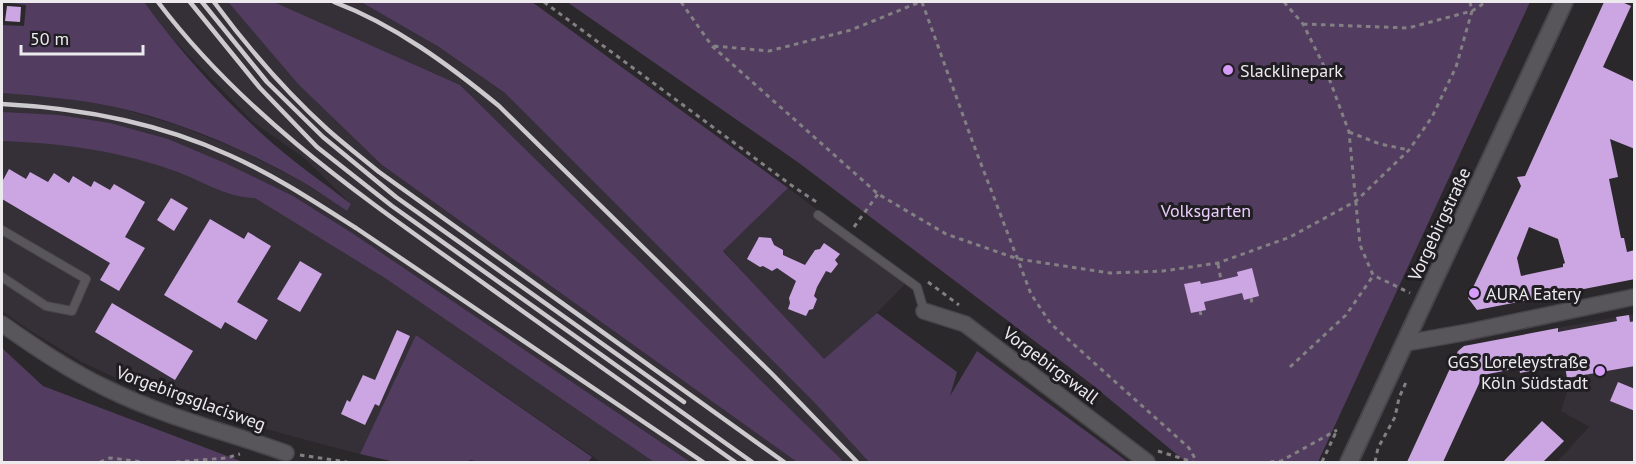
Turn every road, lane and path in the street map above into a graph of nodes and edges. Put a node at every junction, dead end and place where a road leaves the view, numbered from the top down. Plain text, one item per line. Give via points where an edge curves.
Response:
1 (681, 2) edge
2 (921, 2) edge
3 (1284, 2) edge
4 (1470, 2) edge
5 (1486, 2) edge
6 (1564, 2) edge
7 (1472, 11) junction
8 (1303, 24) junction
9 (712, 46) junction
10 (1349, 132) junction
11 (1409, 150) junction
12 (878, 194) junction
13 (1356, 201) junction
14 (818, 215) dead end
15 (854, 227) dead end
16 (2, 230) edge
17 (1018, 259) junction
18 (1218, 263) junction
19 (1373, 275) junction
20 (2, 277) edge
21 (1221, 280) dead end
22 (1635, 297) edge
23 (1425, 300) junction
24 (924, 311) joint
25 (2, 324) edge
26 (1406, 343) junction
27 (1290, 367) dead end
28 (268, 447) junction
29 (1378, 448) dead end
30 (286, 453) joint
31 (100, 462) edge
32 (144, 462) edge
33 (176, 462) edge
34 (347, 462) edge
35 (1147, 462) edge
36 (1197, 462) edge
37 (1270, 462) edge
38 (1322, 462) edge
39 (1349, 462) edge
40 (1375, 462) edge

1 - 9 path
2 - 9 path via 851,30 769,51
2 - 17 path
3 - 8 path
4 - 7 path
5 - 7 path
6 - 23 main road, Vorgebirgstraße
7 - 8 path via 1408,28
7 - 11 path via 1456,67 1432,117
8 - 10 path via 1326,70
9 - 12 path
10 - 11 path
10 - 13 path
11 - 13 path
12 - 15 path
12 - 17 path via 946,234
13 - 18 path via 1290,237
13 - 19 path via 1360,245
14 - 24 lane via 917,287
16 - 20 lane via 86,279 72,311 46,306
17 - 18 path via 1110,273 1163,272
17 - 36 path via 1031,294 1051,324 1190,448
18 - 21 path
19 - 23 path
19 - 27 path via 1346,315
22 - 26 street
23 - 26 main road, Vorgebirgstraße
24 - 35 street, Vorgebirgswall via 965,324
25 - 28 street, Vorgebirgsglacisweg via 46,355 108,389 179,418
26 - 39 main road, Vorgebirgstraße
28 - 30 street, Vorgebirgsglacisweg
28 - 33 path via 226,458
29 - 40 path
30 - 34 path
31 - 32 path via 110,458
37 - 38 path via 1281,461 1337,430

